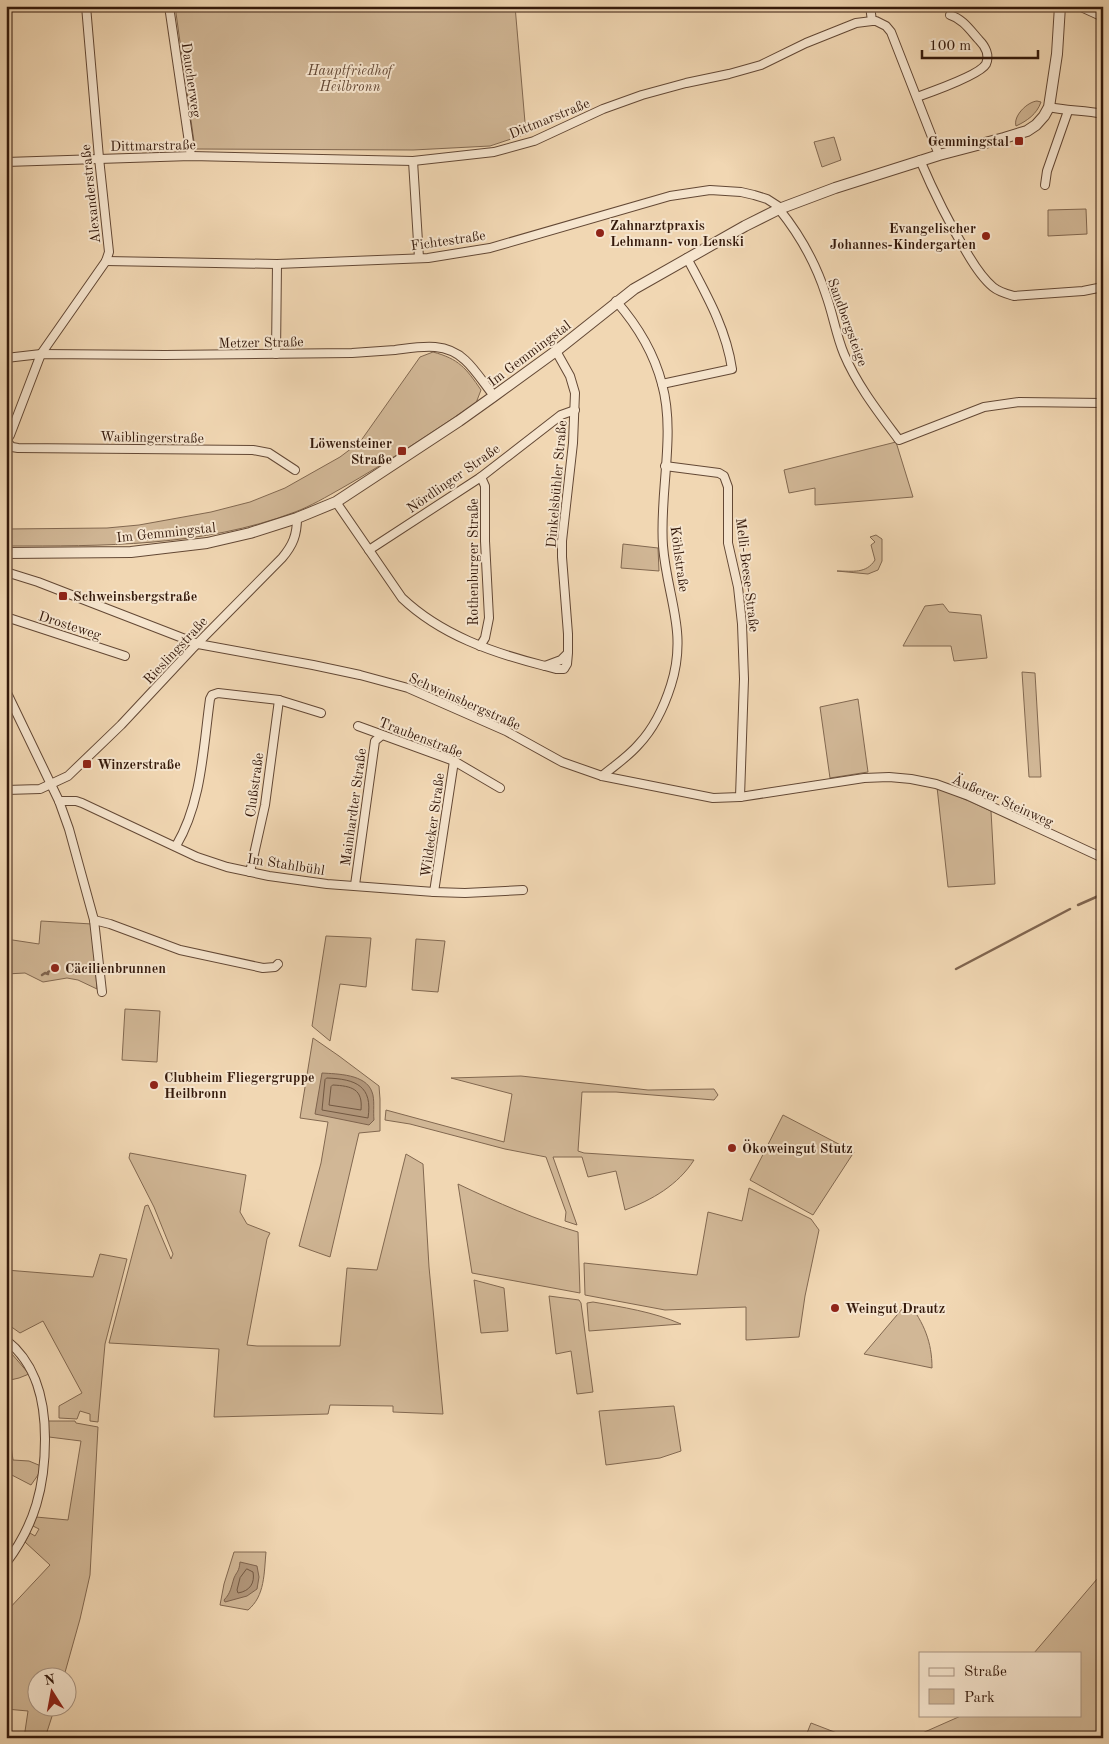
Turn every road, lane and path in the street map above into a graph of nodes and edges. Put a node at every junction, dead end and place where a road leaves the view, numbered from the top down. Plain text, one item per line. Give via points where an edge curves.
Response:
1 (86, 6) edge
2 (169, 6) edge
3 (870, 6) edge
4 (1060, 6) edge
5 (1079, 6) edge
6 (950, 15) dead end
7 (1103, 17) edge
8 (872, 20) junction
9 (917, 97) junction
10 (1049, 107) junction
11 (1068, 111) junction
12 (1103, 114) edge
13 (939, 155) junction
14 (191, 156) junction
15 (98, 158) junction
16 (920, 160) junction
17 (413, 161) junction
18 (6, 162) edge
19 (1045, 185) dead end
20 (780, 209) junction
21 (419, 258) junction
22 (686, 258) junction
23 (106, 261) junction
24 (277, 264) junction
25 (1103, 286) edge
26 (616, 301) junction
27 (556, 351) junction
28 (41, 354) junction
29 (276, 354) junction
30 (6, 358) edge
31 (662, 384) junction
32 (494, 396) junction
33 (1103, 402) edge
34 (575, 410) junction
35 (6, 441) edge
36 (665, 466) junction
37 (294, 470) dead end
38 (481, 478) junction
39 (336, 502) junction
40 (297, 518) junction
41 (369, 550) junction
42 (6, 553) edge
43 (6, 572) edge
44 (6, 617) edge
45 (198, 644) junction
46 (480, 646) junction
47 (126, 656) dead end
48 (6, 691) edge
49 (279, 700) junction
50 (321, 713) dead end
51 (358, 726) dead end
52 (381, 736) junction
53 (454, 761) junction
54 (602, 776) junction
55 (50, 785) junction
56 (500, 788) dead end
57 (6, 790) edge
58 (740, 798) junction
59 (59, 800) junction
60 (176, 846) junction
61 (1103, 858) edge
62 (250, 872) junction
63 (355, 885) junction
64 (523, 890) dead end
65 (434, 892) junction
66 (94, 920) junction
67 (278, 964) dead end
68 (102, 992) dead end
69 (6, 1340) edge
70 (6, 1563) edge

1 - 15 street, Alexanderstraße
2 - 14 street, Daucherweg
3 - 8 street
4 - 10 street
5 - 7 street
6 - 9 street via 959,18 981,42 987,53 986,64 982,70
8 - 9 street via 891,32
8 - 17 street, Dittmarstraße via 838,30 761,65 642,95 534,141 494,152
9 - 13 street
10 - 11 street
10 - 13 street, Im Gemmingstal via 1036,125 1027,131
11 - 12 street
11 - 19 street
13 - 16 street, Im Gemmingstal
14 - 15 street, Dittmarstraße
14 - 17 street, Dittmarstraße
15 - 18 street, Dittmarstraße
15 - 23 street, Alexanderstraße via 109,242
16 - 20 street, Im Gemmingstal
16 - 25 street via 954,232 993,287 1014,296 1083,291
17 - 21 street
20 - 21 street, Fichtestraße via 767,198 741,192 689,192 490,248
20 - 22 street, Im Gemmingstal
20 - 33 street, Sandbergsteige via 813,261 843,352 860,386 899,440 984,407 1019,402
21 - 24 street, Fichtestraße
22 - 26 street, Im Gemmingstal
22 - 31 street via 716,313 728,345 732,369
23 - 24 street, Fichtestraße
23 - 28 street, Alexanderstraße
24 - 29 street
26 - 27 street, Im Gemmingstal
26 - 31 street, Köhlstraße via 642,338
27 - 32 street, Im Gemmingstal
27 - 34 street, Dinkelsbühler Straße via 570,376
28 - 29 street, Metzer Straße
28 - 30 street, Metzer Straße
28 - 35 street, Alexanderstraße
29 - 32 street, Metzer Straße via 375,352 418,346 446,348 465,359
31 - 36 street, Köhlstraße via 667,418
32 - 39 street, Im Gemmingstal
34 - 38 street, Nördlinger Straße via 561,415
34 - 46 street, Dinkelsbühler Straße via 562,540 567,664 564,669 556,669
35 - 37 street, Waiblingerstraße via 18,448 253,450 269,453
36 - 54 street, Köhlstraße via 663,547 678,640 672,683 660,716 639,745
36 - 58 street, Melli-Beese-Straße via 719,474 724,476 728,487 728,542 742,624 744,679
38 - 41 street, Nördlinger Straße
38 - 46 street, Rothenburger Straße via 485,486 488,618 485,638
39 - 40 street, Im Gemmingstal
39 - 41 street
40 - 42 street, Im Gemmingstal via 229,538 166,548 132,552
40 - 45 street, Rieslingstraße via 296,535 289,550
41 - 46 street via 413,609 454,635
43 - 45 street, Schweinsbergstraße
44 - 47 street, Drosteweg
45 - 54 street, Schweinsbergstraße via 328,668 408,688 506,731 562,762
45 - 55 street, Rieslingstraße via 95,751 68,776
48 - 55 street
49 - 50 street
49 - 60 street via 212,695 197,790 186,830
49 - 62 street, Clußstraße via 265,805
51 - 52 street, Traubenstraße
52 - 53 street, Traubenstraße
52 - 63 street, Mainhardter Straße via 375,741
53 - 56 street, Traubenstraße
53 - 65 street, Wildecker Straße
54 - 58 street, Schweinsbergstraße via 713,798
55 - 57 street via 40,790
55 - 59 street
58 - 61 street, Äußerer Steinweg via 864,778 911,779 969,796
59 - 60 street, Im Stahlbühl via 82,803
59 - 66 street via 76,848
60 - 62 street, Im Stahlbühl via 211,862
62 - 63 street, Im Stahlbühl
63 - 65 street, Im Stahlbühl
64 - 65 street, Im Stahlbühl
66 - 67 street via 188,952 263,968
66 - 68 street
69 - 70 street via 27,1364 39,1387 44,1411 45,1457 41,1490 31,1521

